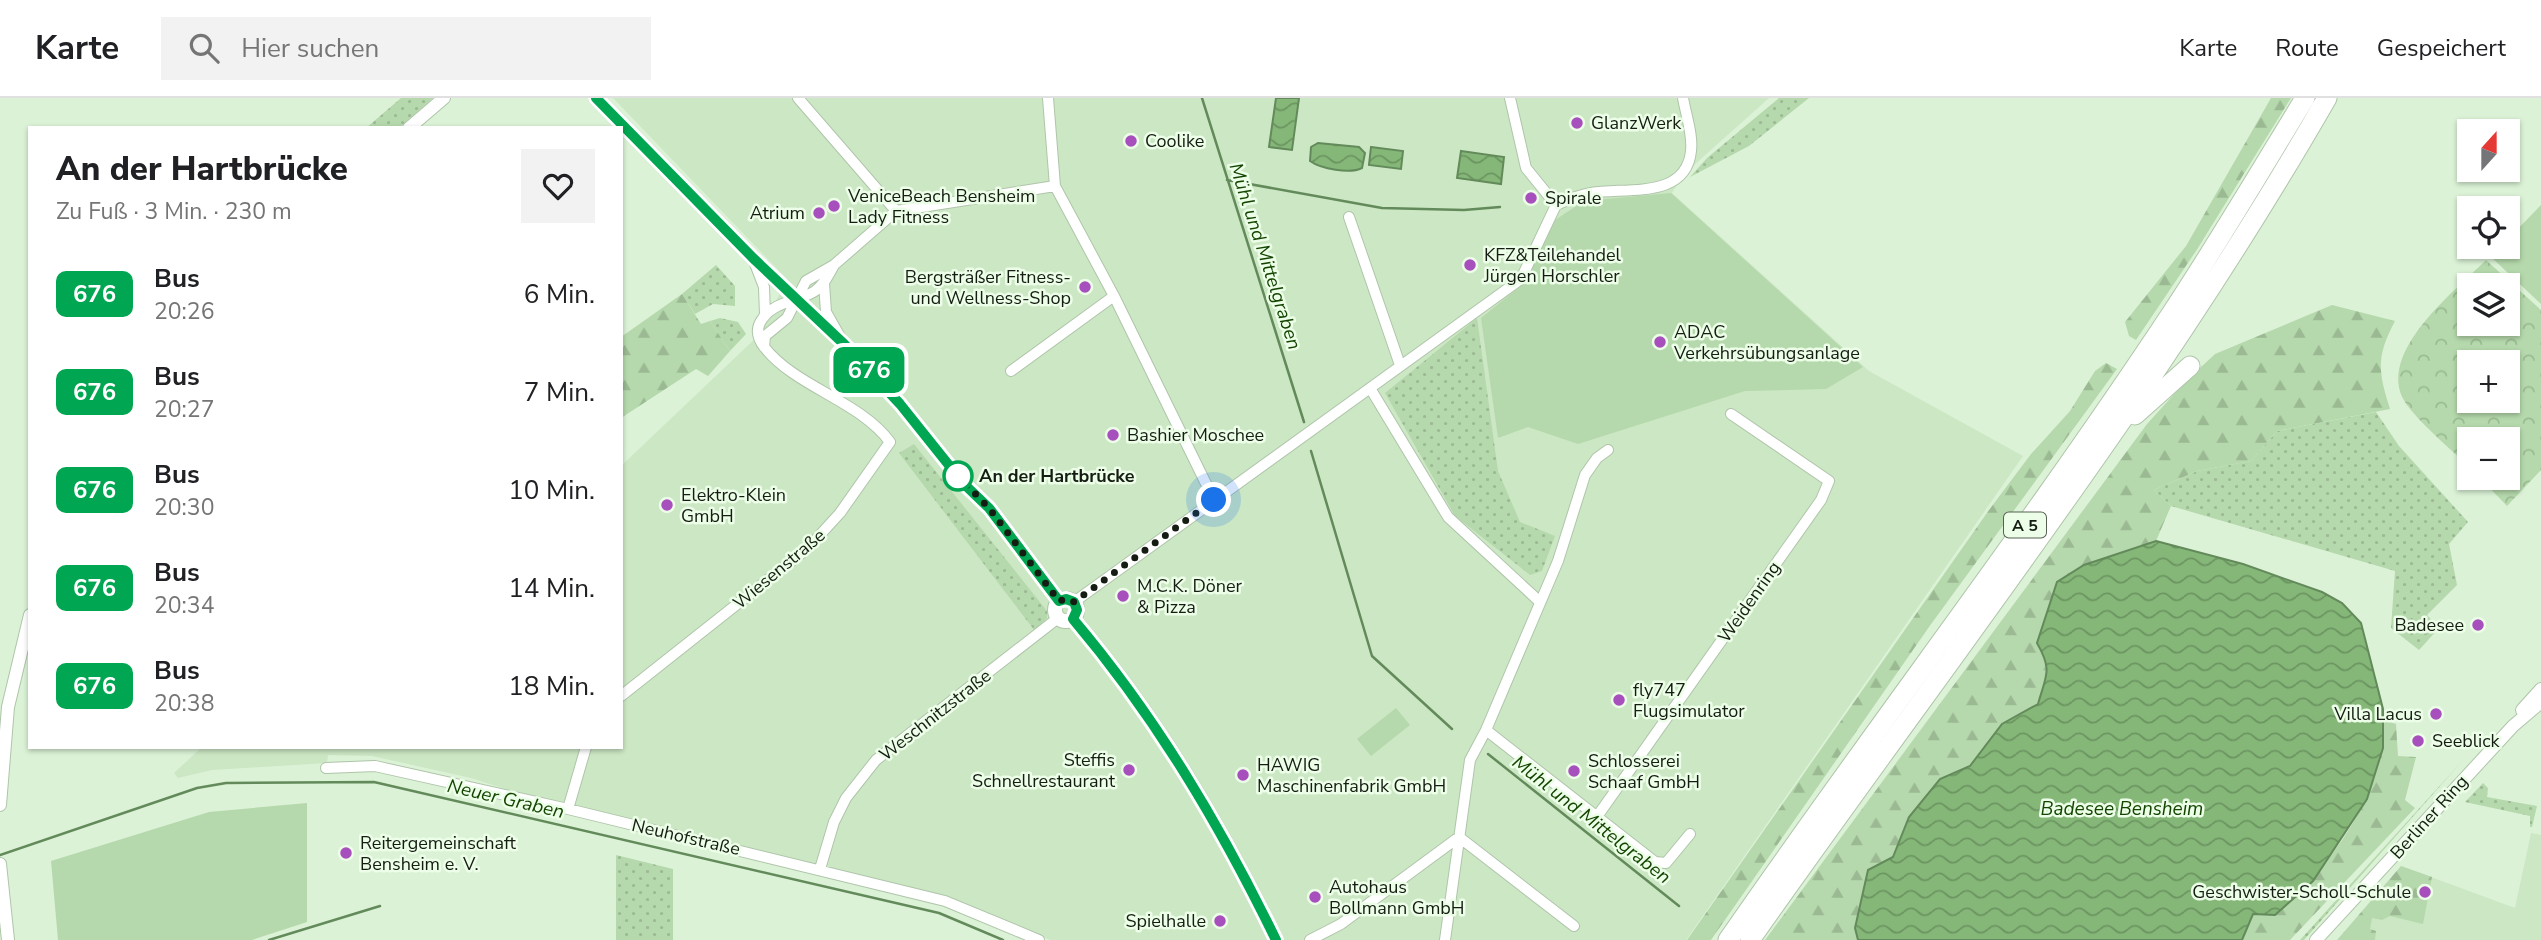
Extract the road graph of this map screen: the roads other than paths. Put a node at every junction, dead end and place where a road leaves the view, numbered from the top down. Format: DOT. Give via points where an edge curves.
graph roads {
  1 [pos="444,98"];
  2 [pos="596,98"];
  3 [pos="798,98"];
  4 [pos="1048,98"];
  5 [pos="1510,98"];
  6 [pos="1683,98"];
  7 [pos="2305,98"];
  8 [pos="2327,98"];
  9 [pos="411,126"];
  10 [pos="1055,186"];
  11 [pos="1556,205"];
  12 [pos="896,211"];
  13 [pos="1349,217"];
  14 [pos="753,258"];
  15 [pos="834,265"];
  16 [pos="824,283"];
  17 [pos="1114,296"];
  18 [pos="796,298"];
  19 [pos="765,315"];
  20 [pos="844,344"];
  21 [pos="764,347"];
  22 [pos="1399,365"];
  23 [pos="2190,366"];
  24 [pos="1011,371"];
  25 [pos="1370,388"];
  26 [pos="1731,414"];
  27 [pos="2119,429"];
  28 [pos="1608,450"];
  29 [pos="1214,500"];
  30 [pos="1067,602"];
  31 [pos="1540,602"];
  32 [pos="1058,618"];
  33 [pos="1073,619"];
  34 [pos="28,623"];
  35 [pos="2541,689"];
  36 [pos="623,693"];
  37 [pos="2541,702"];
  38 [pos="2513,726"];
  39 [pos="1486,730"];
  40 [pos="585,749"];
  41 [pos="326,768"];
  42 [pos="0,805"];
  43 [pos="568,809"];
  44 [pos="1596,818"];
  45 [pos="1690,834"];
  46 [pos="1459,837"];
  47 [pos="0,864"];
  48 [pos="820,869"];
  49 [pos="1,882"];
  50 [pos="1574,926"];
  51 [pos="8,940"];
  52 [pos="1039,940"];
  53 [pos="1276,940"];
  54 [pos="1310,940"];
  55 [pos="1445,940"];
  56 [pos="1728,940"];
  57 [pos="1750,940"];
  58 [pos="2316,940"];
  1 -- 9 [label="street"];
  2 -- 14 [label="main road"];
  3 -- 12 [label="street"];
  4 -- 10 [label="street"];
  5 -- 11 [label="street" via="1526,168"];
  6 -- 11 [label="street" via="1692,148 1688,163 1669,184 1589,193"];
  7 -- 56 [label="highway, A 5" via="2171,314"];
  8 -- 27 [label="highway, A 5"];
  10 -- 12 [label="street"];
  10 -- 17 [label="street"];
  11 -- 22 [label="street" via="1521,279"];
  12 -- 15 [label="street"];
  13 -- 22 [label="street"];
  14 -- 18 [label="main road"];
  14 -- 19 [label="street" via="764,287"];
  15 -- 16 [label="street"];
  15 -- 18 [label="street" via="806,281"];
  16 -- 18 [label="street"];
  16 -- 20 [label="street" via="826,312"];
  17 -- 24 [label="street"];
  17 -- 29 [label="street"];
  18 -- 19 [label="street"];
  18 -- 20 [label="main road"];
  18 -- 21 [label="street" via="787,318 765,336"];
  19 -- 21 [label="street" via="757,331"];
  20 -- 30 [label="main road"];
  21 -- 36 [label="street, Wiesenstraße" via="870,422 890,442 840,513 808,548"];
  22 -- 25 [label="street"];
  23 -- 27 [label="highway"];
  25 -- 29 [label="street"];
  25 -- 31 [label="street" via="1448,517"];
  26 -- 44 [label="street, Weidenring" via="1829,481"];
  27 -- 57 [label="highway, A 5"];
  28 -- 31 [label="street" via="1585,475 1559,561"];
  29 -- 30 [label="street"];
  30 -- 32 [label="main road" via="1055,609"];
  30 -- 33 [label="main road" via="1077,610"];
  31 -- 39 [label="street"];
  32 -- 33 [label="main road"];
  32 -- 48 [label="street, Weschnitzstraße" via="876,760 846,798"];
  33 -- 53 [label="main road" via="1144,709 1184,769"];
  34 -- 42 [label="street" via="8,707"];
  35 -- 38 [label="street, Berliner Ring"];
  37 -- 38 [label="street, Berliner Ring"];
  38 -- 58 [label="street, Berliner Ring"];
  39 -- 44 [label="street"];
  39 -- 46 [label="street" via="1470,760"];
  40 -- 43 [label="street"];
  41 -- 43 [label="street, Neuhofstraße" via="375,765"];
  43 -- 48 [label="street, Neuhofstraße"];
  44 -- 45 [label="street" via="1660,864 1666,863"];
  46 -- 50 [label="street"];
  46 -- 54 [label="street" via="1341,924"];
  46 -- 55 [label="street"];
  47 -- 49 [label="street"];
  48 -- 52 [label="street, Neuhofstraße" via="945,901"];
  49 -- 51 [label="street"];
}
